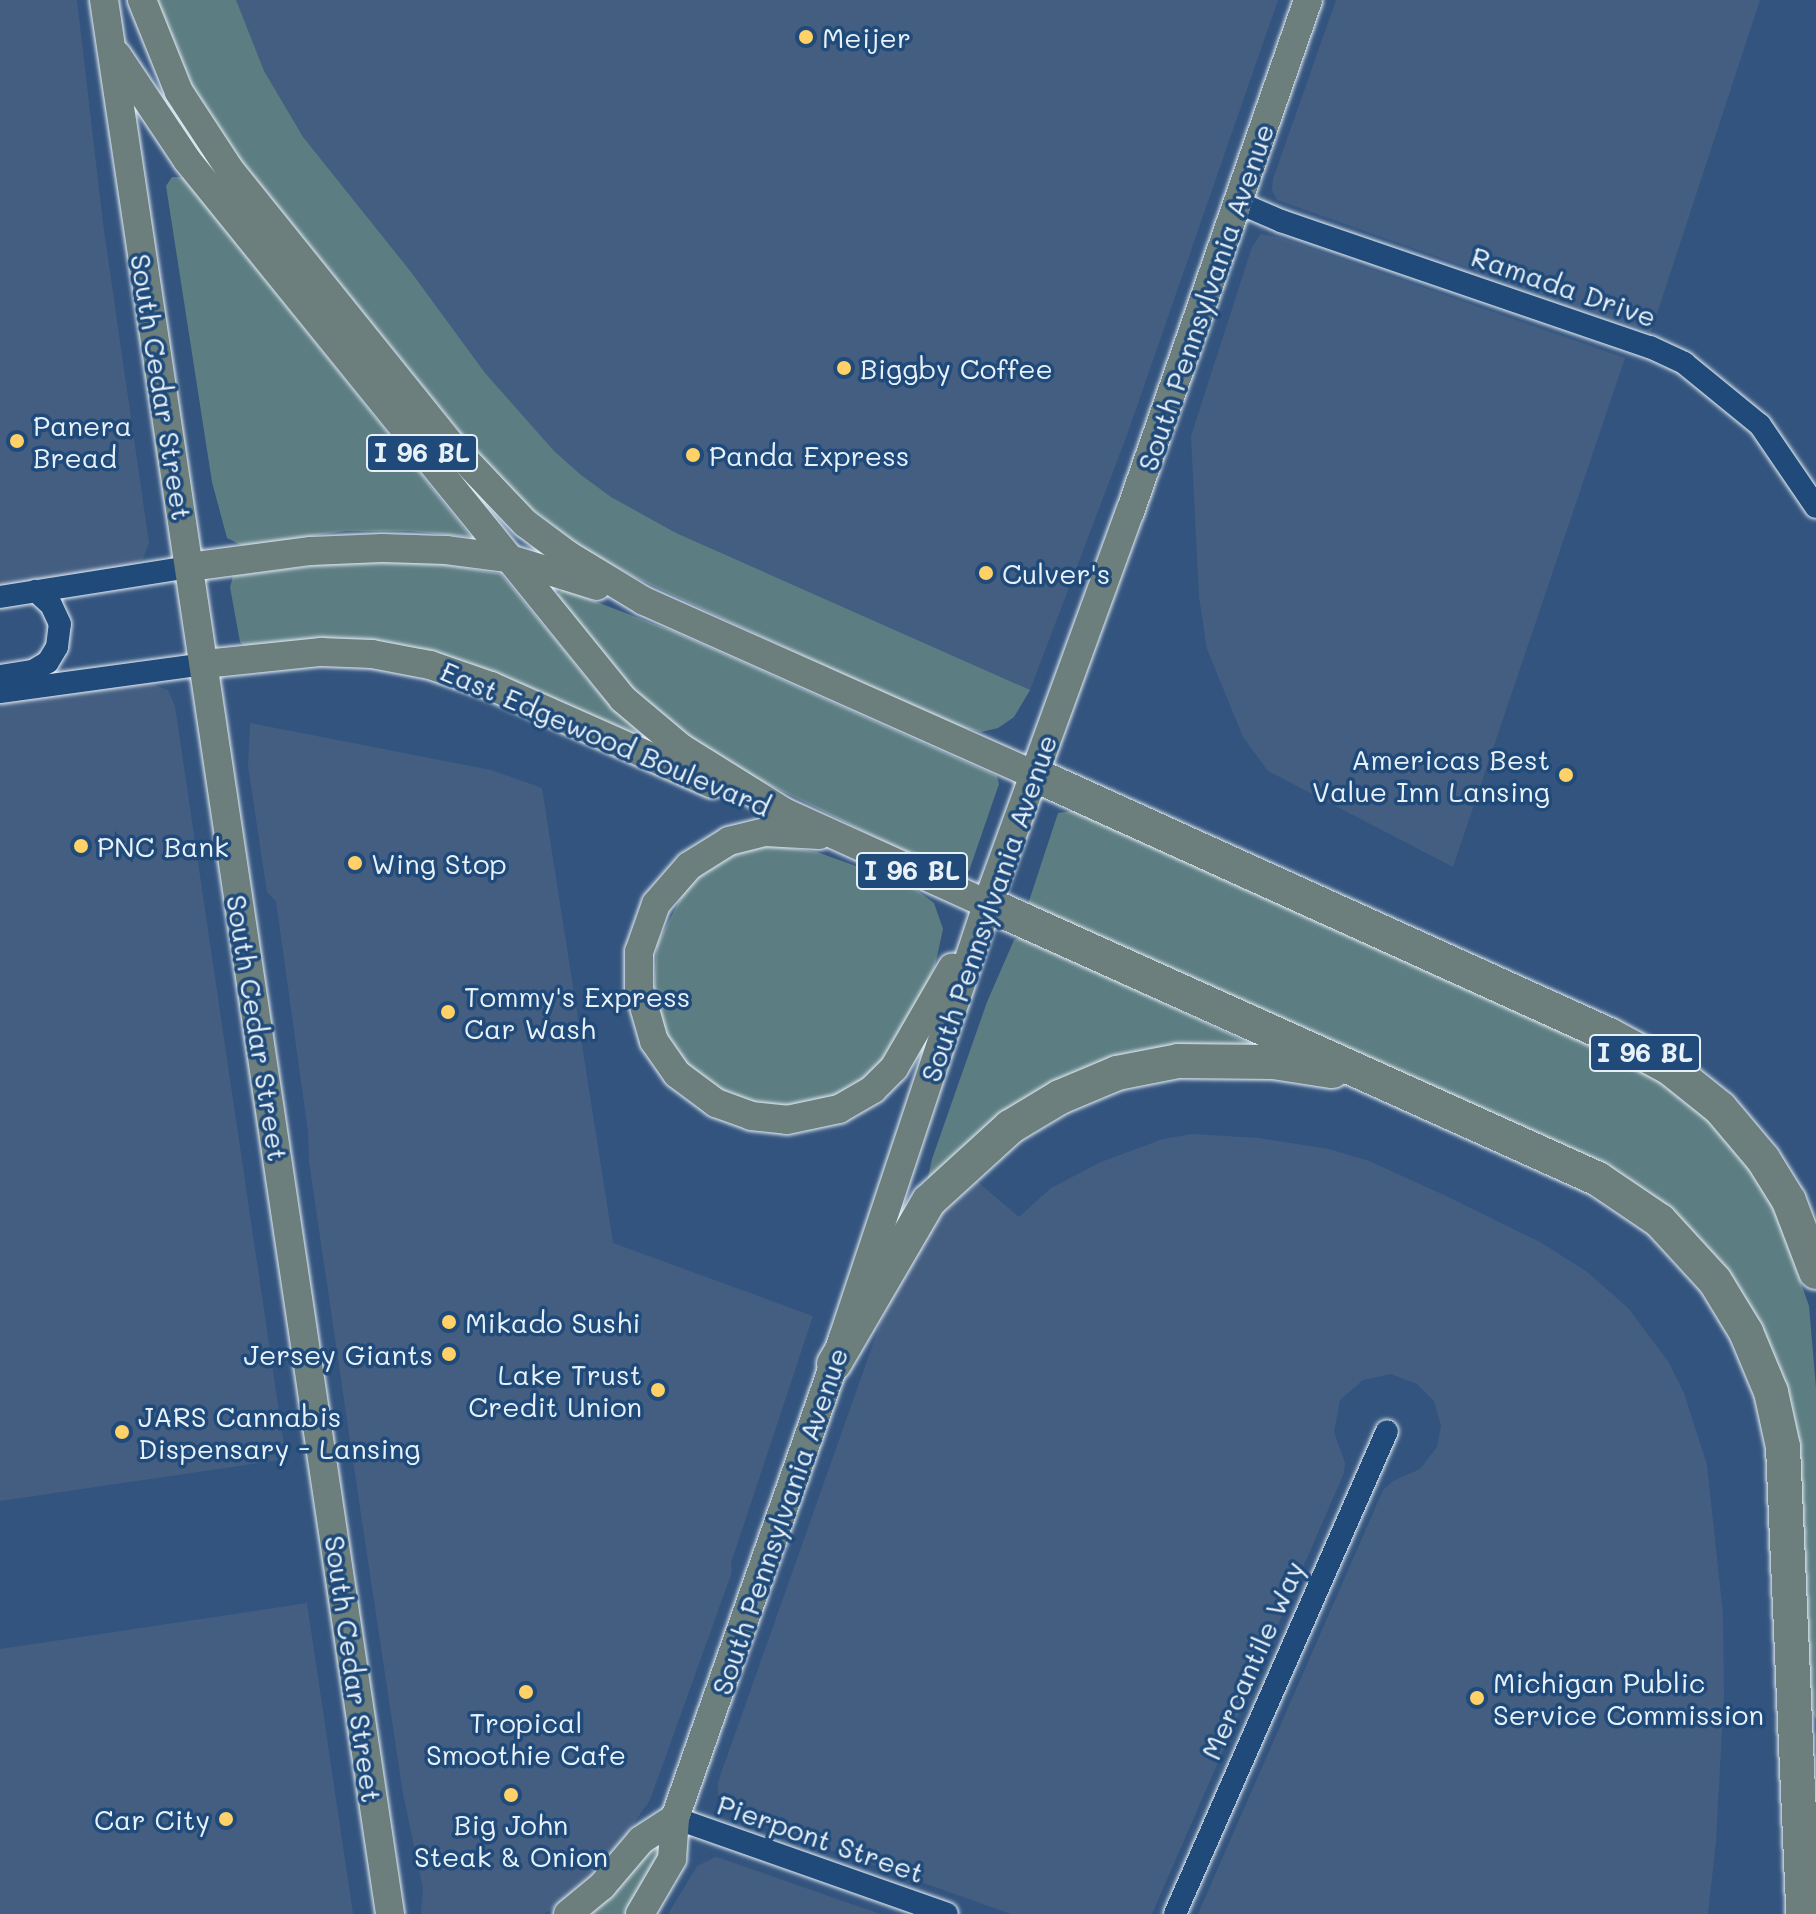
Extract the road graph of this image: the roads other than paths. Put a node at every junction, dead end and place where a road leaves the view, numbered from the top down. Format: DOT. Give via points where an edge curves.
graph roads {
  1 [pos="104,0"];
  2 [pos="142,0"];
  3 [pos="1308,0"];
  4 [pos="111,44"];
  5 [pos="1237,202"];
  6 [pos="1816,507"];
  7 [pos="507,558"];
  8 [pos="189,567"];
  9 [pos="36,591"];
  10 [pos="0,597"];
  11 [pos="644,601"];
  12 [pos="204,664"];
  13 [pos="0,676"];
  14 [pos="0,692"];
  15 [pos="1033,774"];
  16 [pos="784,812"];
  17 [pos="838,836"];
  18 [pos="987,904"];
  19 [pos="1376,1078"];
  20 [pos="1816,1272"];
  21 [pos="834,1364"];
  22 [pos="1387,1431"];
  23 [pos="1796,1735"];
  24 [pos="675,1818"];
  25 [pos="390,1914"];
  26 [pos="568,1914"];
  27 [pos="640,1914"];
  28 [pos="947,1914"];
  29 [pos="1175,1914"];
  30 [pos="1786,1914"];
  31 [pos="1803,1914"];
  1 -- 4 [label="main road, South Cedar Street / I 96 BL"];
  2 -- 11 [label="main road, I 96 BL" via="166,65 205,135 450,444 538,533"];
  3 -- 5 [label="main road, South Pennsylvania Avenue"];
  4 -- 7 [label="main road, I 96 BL" via="187,160"];
  4 -- 8 [label="main road, South Cedar Street"];
  5 -- 6 [label="street, Ramada Drive" via="1684,363 1760,425"];
  5 -- 15 [label="main road, South Pennsylvania Avenue"];
  7 -- 8 [label="main road" via="382,548"];
  7 -- 11 [label="main road"];
  7 -- 16 [label="main road, I 96 BL" via="635,711 691,755"];
  8 -- 9 [label="street"];
  8 -- 12 [label="main road, South Cedar Street"];
  9 -- 10 [label="street"];
  9 -- 13 [label="street" via="60,624 57,647 48,662 33,671"];
  11 -- 15 [label="main road, I 96 BL"];
  12 -- 14 [label="street, East Edgewood Boulevard"];
  12 -- 16 [label="main road, East Edgewood Boulevard" via="331,652 430,665"];
  12 -- 25 [label="main road, South Cedar Street"];
  15 -- 18 [label="main road, South Pennsylvania Avenue"];
  15 -- 20 [label="highway, I 96 BL" via="1598,1030 1670,1068 1720,1108 1763,1159 1789,1201"];
  16 -- 17 [label="main road, I 96 BL"];
  17 -- 18 [label="main road, I 96 BL"];
  17 -- 18 [label="main road" via="765,832 729,841 681,873 646,925 637,970 649,1030 677,1074 725,1108 763,1119 800,1119 839,1109 873,1089 906,1052"];
  18 -- 19 [label="highway, I 96 BL"];
  18 -- 21 [label="main road, South Pennsylvania Avenue"];
  19 -- 21 [label="highway" via="1273,1062 1204,1060 1117,1073 1060,1097 1010,1127 929,1201"];
  19 -- 23 [label="highway, I 96 BL" via="1624,1195 1660,1221 1729,1302 1771,1392 1783,1447"];
  21 -- 24 [label="main road, South Pennsylvania Avenue"];
  22 -- 29 [label="street, Mercantile Way"];
  23 -- 30 [label="highway"];
  23 -- 31 [label="highway, I 96 BL"];
  24 -- 26 [label="main road" via="641,1840 602,1886"];
  24 -- 27 [label="main road, South Pennsylvania Avenue" via="672,1859"];
  24 -- 28 [label="street, Pierpont Street"];
}
